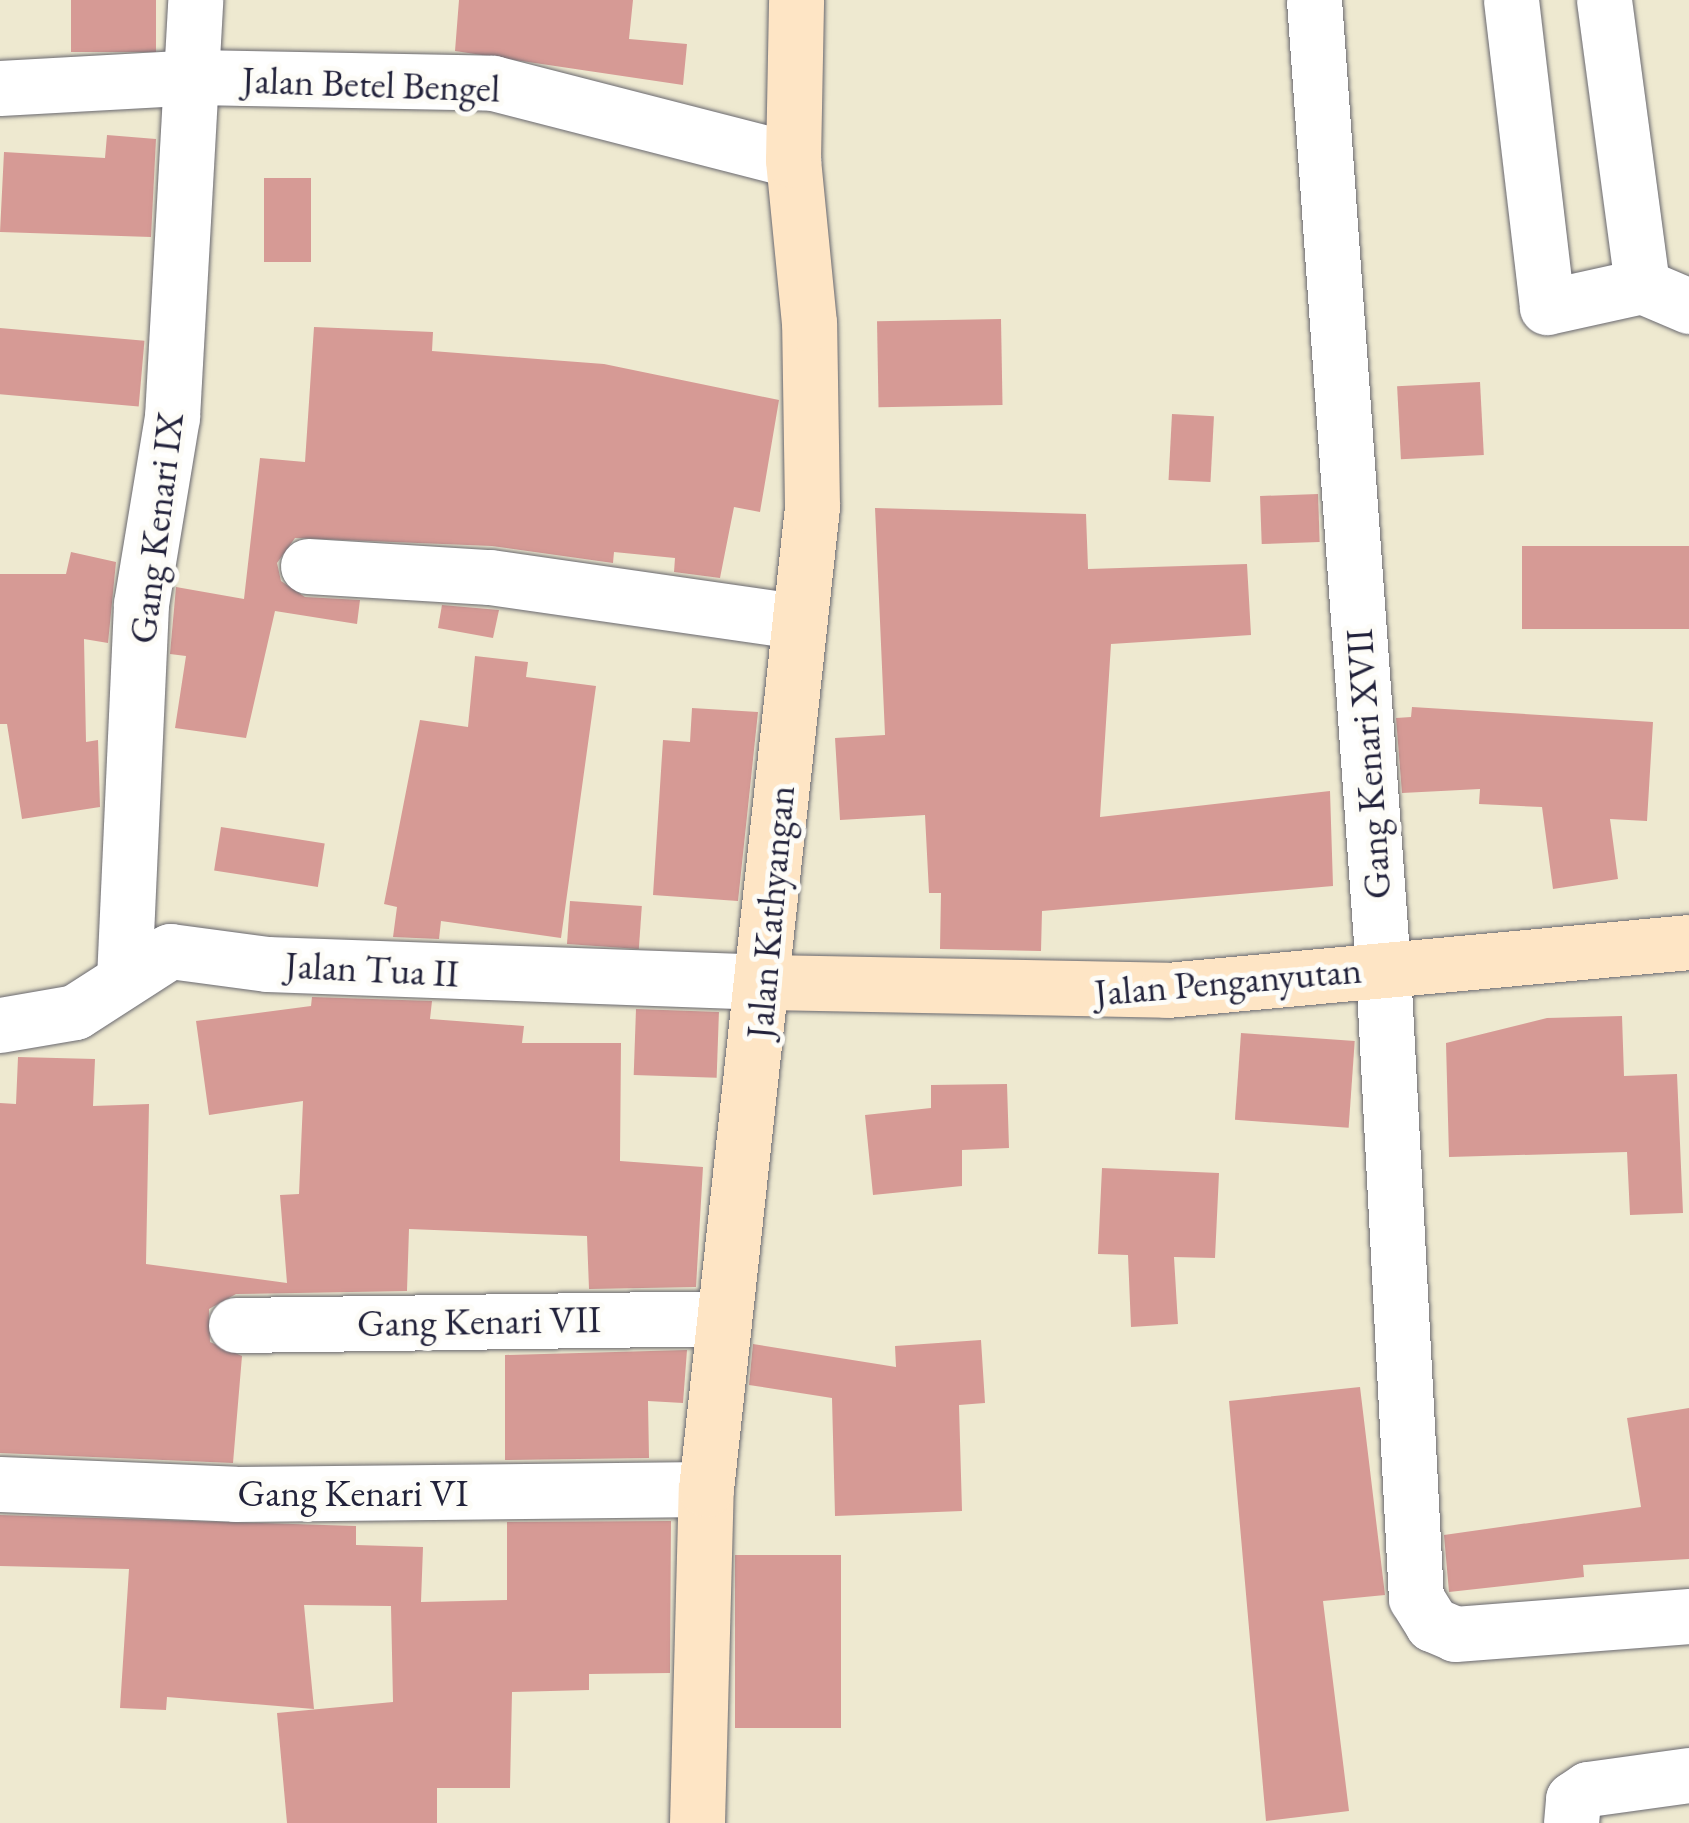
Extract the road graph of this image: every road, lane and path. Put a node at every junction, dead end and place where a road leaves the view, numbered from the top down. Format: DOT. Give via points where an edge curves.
graph roads {
  1 [pos="195,0"];
  2 [pos="796,0"];
  3 [pos="1314,0"];
  4 [pos="1510,0"];
  5 [pos="1604,0"];
  6 [pos="194,78"];
  7 [pos="0,88"];
  8 [pos="793,160"];
  9 [pos="1666,296"];
  10 [pos="308,566"];
  11 [pos="796,620"];
  12 [pos="1689,942"];
  13 [pos="1383,968"];
  14 [pos="124,979"];
  15 [pos="767,982"];
  16 [pos="0,1025"];
  17 [pos="722,1318"];
  18 [pos="236,1325"];
  19 [pos="0,1484"];
  20 [pos="706,1489"];
  21 [pos="1689,1616"];
  22 [pos="1689,1776"];
  23 [pos="697,1823"];
  24 [pos="1571,1823"];
  1 -- 6 [label="street, Gang Kenari IX"];
  2 -- 8 [label="street, Jalan Kathyangan"];
  3 -- 13 [label="street, Gang Kenari XVII"];
  4 -- 9 [label="street" via="1548,308"];
  5 -- 9 [label="street"];
  6 -- 7 [label="street, Jalan Betel Bengel"];
  6 -- 8 [label="street, Jalan Betel Bengel" via="492,83"];
  6 -- 14 [label="street, Gang Kenari IX" via="172,418 141,604"];
  8 -- 11 [label="street, Jalan Kathyangan" via="814,412"];
  10 -- 11 [label="street" via="490,577"];
  11 -- 15 [label="street, Jalan Kathyangan"];
  12 -- 13 [label="street, Jalan Penganyutan"];
  13 -- 15 [label="street, Jalan Penganyutan" via="1057,994"];
  13 -- 21 [label="street, Gang Kenari XVII" via="1420,1610 1455,1634"];
  14 -- 15 [label="street, Jalan Tua II" via="170,951 266,964"];
  14 -- 16 [label="street, Jalan Tua II" via="75,1012"];
  15 -- 17 [label="street, Jalan Kathyangan"];
  17 -- 18 [label="street, Gang Kenari VII"];
  17 -- 20 [label="street, Jalan Kathyangan"];
  19 -- 20 [label="street, Gang Kenari VI" via="235,1494"];
  20 -- 23 [label="street, Jalan Kathyangan"];
  22 -- 24 [label="street" via="1588,1789 1573,1799"];
}
